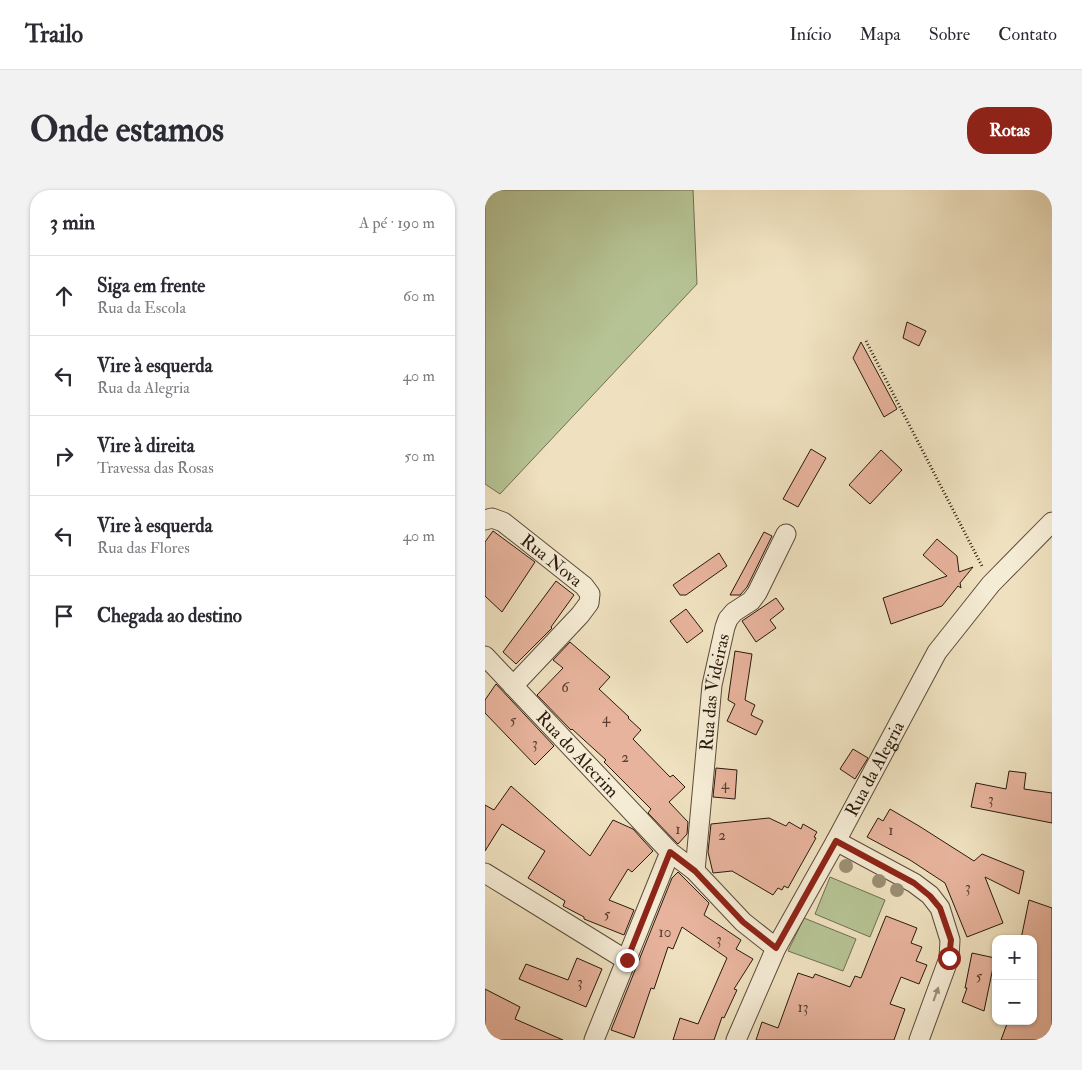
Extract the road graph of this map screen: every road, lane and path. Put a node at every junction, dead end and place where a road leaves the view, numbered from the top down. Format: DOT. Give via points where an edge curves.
graph roads {
  1 [pos="866,341"];
  2 [pos="485,520"];
  3 [pos="1052,522"];
  4 [pos="786,534"];
  5 [pos="991,584"];
  6 [pos="485,656"];
  7 [pos="513,686"];
  8 [pos="836,841"];
  9 [pos="670,852"];
  10 [pos="695,871"];
  11 [pos="485,873"];
  12 [pos="776,948"];
  13 [pos="627,960"];
  14 [pos="594,1040"];
  15 [pos="736,1040"];
  16 [pos="919,1040"];
  1 -- 5 [label="path"];
  2 -- 7 [label="street, Rua Nova" via="492,518 503,522 590,594 589,603 580,615"];
  3 -- 5 [label="street, Rua da Alegria"];
  4 -- 10 [label="street, Rua das Videiras" via="757,593 751,602 734,612 725,627 711,684"];
  5 -- 8 [label="street, Rua da Alegria" via="937,652"];
  6 -- 7 [label="street, Rua do Alecrim"];
  7 -- 9 [label="street, Rua do Alecrim"];
  8 -- 12 [label="street, Rua da Alegria"];
  16 -- 8 [label="street, one-way" via="949,958 951,940 940,908 914,883"];
  9 -- 10 [label="street, Rua do Alecrim"];
  9 -- 13 [label="street"];
  10 -- 12 [label="street, Rua do Alecrim" via="743,922"];
  11 -- 13 [label="street"];
  12 -- 15 [label="street, Rua da Alegria"];
  13 -- 14 [label="street"];
}
